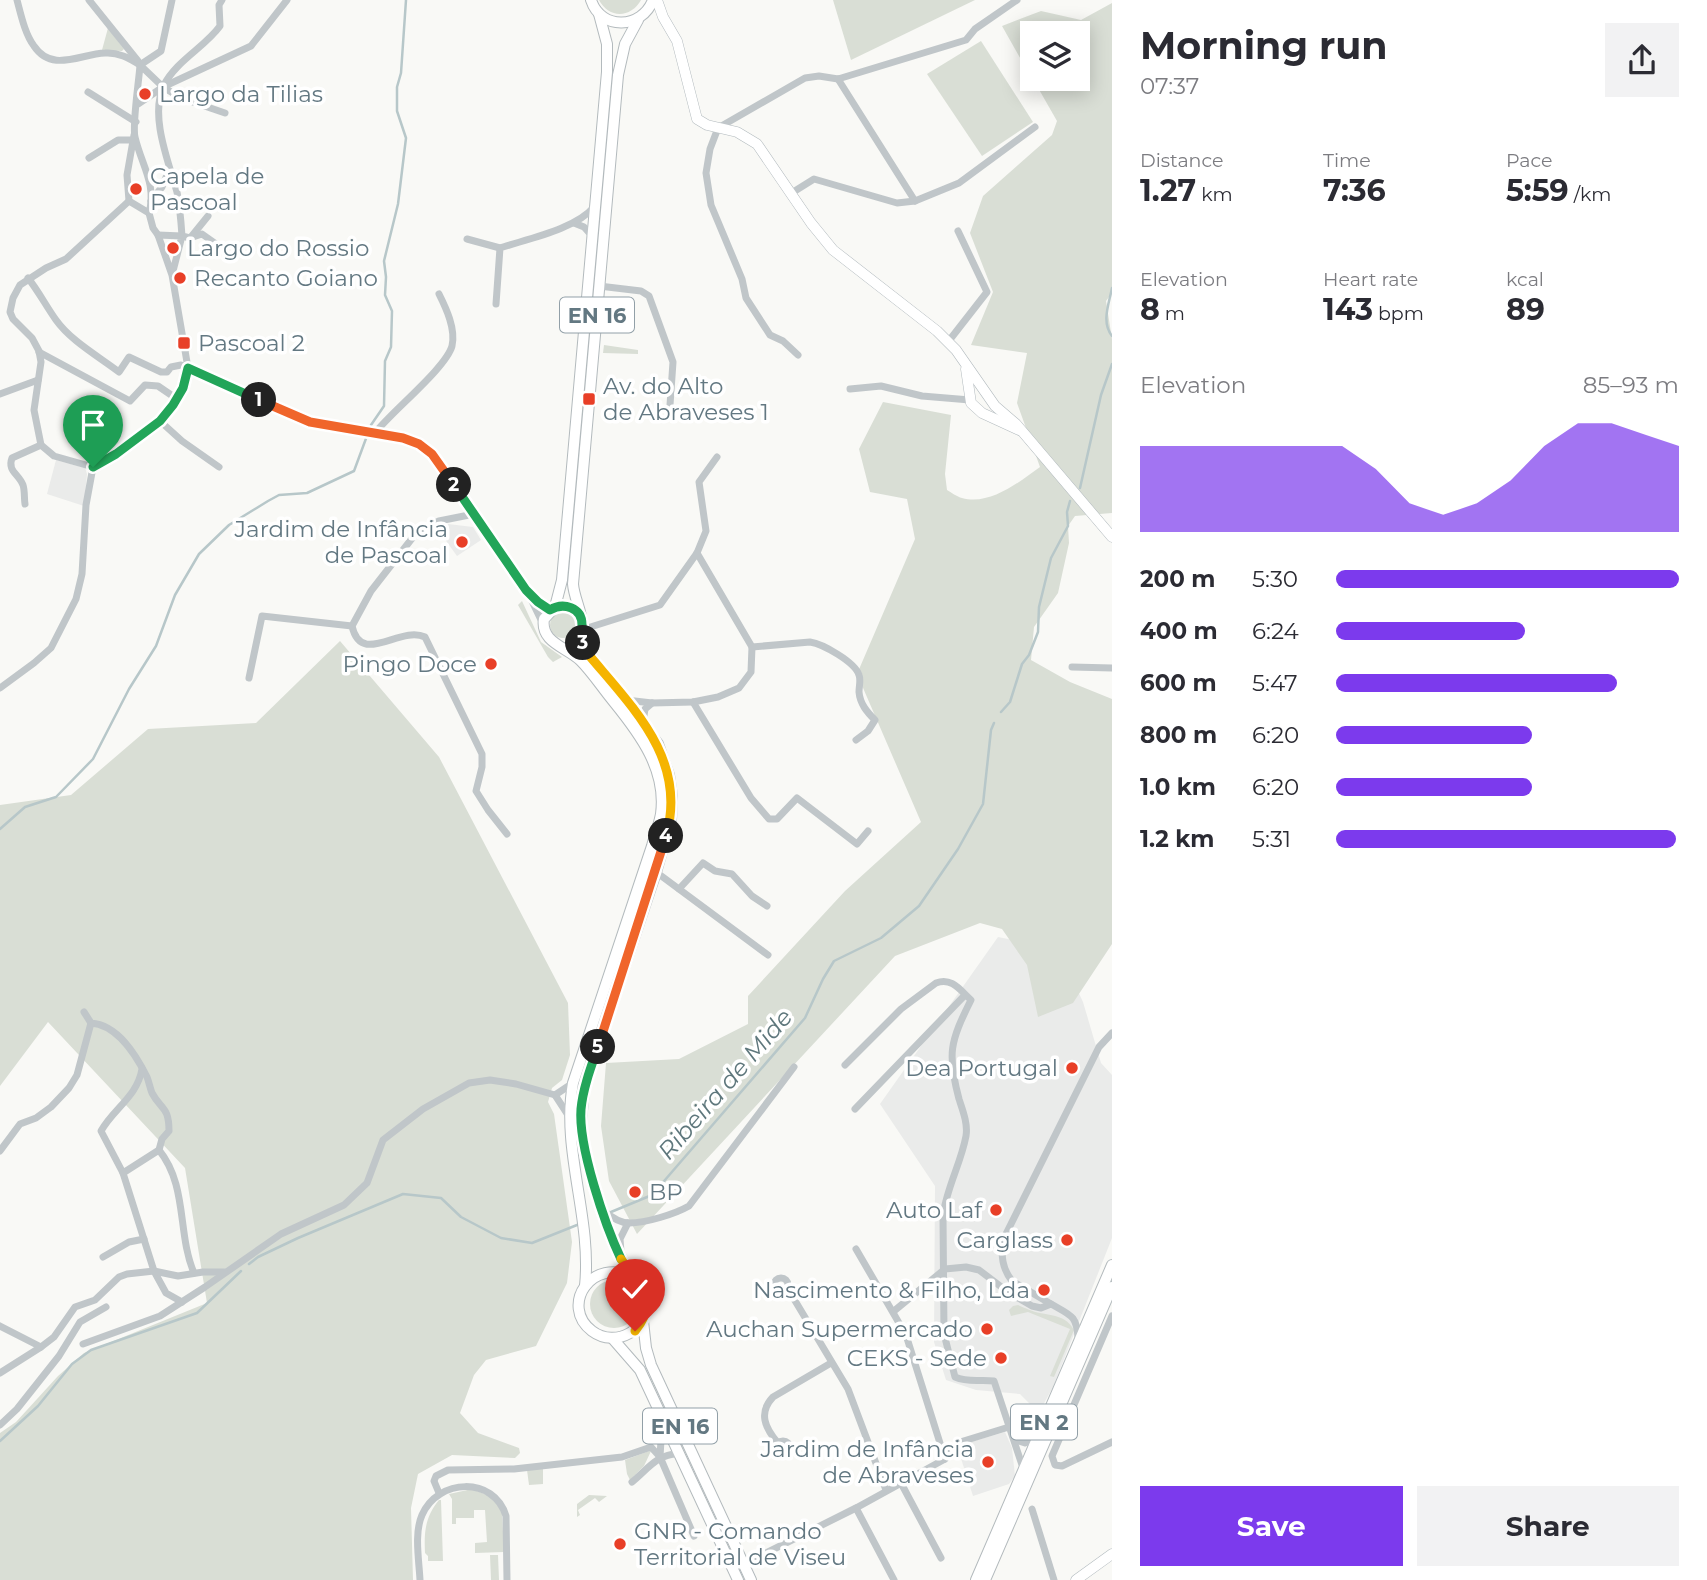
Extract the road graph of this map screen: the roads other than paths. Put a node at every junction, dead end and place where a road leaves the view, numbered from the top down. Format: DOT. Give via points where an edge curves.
graph roads {
  1 [pos="17,0"];
  2 [pos="89,0"];
  3 [pos="172,0"];
  4 [pos="222,0"];
  5 [pos="287,0"];
  6 [pos="592,0"];
  7 [pos="655,0"];
  8 [pos="1017,0"];
  9 [pos="648,11"];
  10 [pos="599,14"];
  11 [pos="663,17"];
  12 [pos="638,20"];
  13 [pos="140,65"];
  14 [pos="838,79"];
  15 [pos="163,87"];
  16 [pos="88,92"];
  17 [pos="138,104"];
  18 [pos="225,113"];
  19 [pos="136,122"];
  20 [pos="1035,127"];
  21 [pos="718,128"];
  22 [pos="134,138"];
  23 [pos="89,158"];
  24 [pos="146,165"];
  25 [pos="129,166"];
  26 [pos="169,170"];
  27 [pos="790,194"];
  28 [pos="129,201"];
  29 [pos="151,201"];
  30 [pos="915,201"];
  31 [pos="596,205"];
  32 [pos="149,213"];
  33 [pos="208,216"];
  34 [pos="574,223"];
  35 [pos="958,231"];
  36 [pos="158,235"];
  37 [pos="186,237"];
  38 [pos="593,238"];
  39 [pos="467,239"];
  40 [pos="219,246"];
  41 [pos="500,248"];
  42 [pos="172,275"];
  43 [pos="28,278"];
  44 [pos="599,286"];
  45 [pos="439,294"];
  46 [pos="496,304"];
  47 [pos="947,342"];
  48 [pos="39,352"];
  49 [pos="798,355"];
  50 [pos="965,365"];
  51 [pos="188,368"];
  52 [pos="38,380"];
  53 [pos="850,389"];
  54 [pos="0,394"];
  55 [pos="177,398"];
  56 [pos="970,400"];
  57 [pos="670,405"];
  58 [pos="160,421"];
  59 [pos="1023,432"];
  60 [pos="375,433"];
  61 [pos="41,446"];
  62 [pos="105,447"];
  63 [pos="717,457"];
  64 [pos="95,466"];
  65 [pos="219,467"];
  66 [pos="25,505"];
  67 [pos="474,514"];
  68 [pos="1112,537"];
  69 [pos="697,553"];
  70 [pos="526,590"];
  71 [pos="553,608"];
  72 [pos="581,624"];
  73 [pos="543,625"];
  74 [pos="352,626"];
  75 [pos="556,643"];
  76 [pos="752,647"];
  77 [pos="1072,667"];
  78 [pos="1112,668"];
  79 [pos="248,678"];
  80 [pos="0,688"];
  81 [pos="626,700"];
  82 [pos="693,702"];
  83 [pos="652,703"];
  84 [pos="643,722"];
  85 [pos="856,740"];
  86 [pos="868,831"];
  87 [pos="507,834"];
  88 [pos="656,872"];
  89 [pos="679,889"];
  90 [pos="767,906"];
  91 [pos="768,955"];
  92 [pos="965,995"];
  93 [pos="85,1012"];
  94 [pos="91,1023"];
  95 [pos="1112,1033"];
  96 [pos="845,1065"];
  97 [pos="794,1067"];
  98 [pos="142,1069"];
  99 [pos="573,1083"];
  100 [pos="555,1095"];
  101 [pos="855,1110"];
  102 [pos="568,1115"];
  103 [pos="159,1150"];
  104 [pos="0,1151"];
  105 [pos="122,1173"];
  106 [pos="603,1209"];
  107 [pos="628,1223"];
  108 [pos="144,1239"];
  109 [pos="856,1249"];
  110 [pos="103,1257"];
  111 [pos="621,1259"];
  112 [pos="1112,1265"];
  113 [pos="945,1269"];
  114 [pos="154,1271"];
  115 [pos="224,1272"];
  116 [pos="194,1273"];
  117 [pos="634,1278"];
  118 [pos="585,1282"];
  119 [pos="1112,1287"];
  120 [pos="788,1289"];
  121 [pos="182,1302"];
  122 [pos="1051,1304"];
  123 [pos="106,1307"];
  124 [pos="1093,1308"];
  125 [pos="894,1311"];
  126 [pos="1112,1316"];
  127 [pos="1074,1317"];
  128 [pos="643,1321"];
  129 [pos="0,1326"];
  130 [pos="613,1339"];
  131 [pos="1079,1342"];
  132 [pos="83,1344"];
  133 [pos="41,1347"];
  134 [pos="831,1363"];
  135 [pos="0,1373"];
  136 [pos="662,1417"];
  137 [pos="0,1425"];
  138 [pos="1009,1427"];
  139 [pos="1037,1438"];
  140 [pos="1016,1440"];
  141 [pos="1112,1442"];
  142 [pos="778,1443"];
  143 [pos="679,1454"];
  144 [pos="660,1457"];
  145 [pos="945,1459"];
  146 [pos="1023,1470"];
  147 [pos="632,1482"];
  148 [pos="901,1483"];
  149 [pos="886,1490"];
  150 [pos="439,1493"];
  151 [pos="856,1508"];
  152 [pos="1031,1509"];
  153 [pos="694,1536"];
  154 [pos="941,1558"];
  155 [pos="1109,1558"];
  156 [pos="744,1564"];
  157 [pos="420,1580"];
  158 [pos="508,1580"];
  159 [pos="738,1580"];
  160 [pos="751,1580"];
  161 [pos="894,1580"];
  162 [pos="976,1580"];
  163 [pos="985,1580"];
  164 [pos="1054,1580"];
  165 [pos="1076,1580"];
  1 -- 13 [label="street" via="35,48 47,57 69,61 120,54"];
  2 -- 13 [label="street"];
  3 -- 13 [label="street" via="161,51"];
  4 -- 15 [label="street" via="220,26"];
  5 -- 15 [label="street" via="251,46"];
  6 -- 10 [label="main road, EN 16"];
  7 -- 9 [label="main road, EN 16"];
  7 -- 11 [label="street"];
  8 -- 14 [label="street" via="966,40"];
  9 -- 11 [label="street"];
  9 -- 12 [label="main road, EN 16"];
  10 -- 12 [label="main road" via="617,23"];
  10 -- 31 [label="main road, EN 16" via="607,44 607,72"];
  11 -- 21 [label="street" via="677,41 697,119"];
  12 -- 44 [label="main road, EN 16" via="625,44 618,75"];
  13 -- 15 [label="street"];
  13 -- 17 [label="street"];
  14 -- 21 [label="street" via="805,78"];
  14 -- 30 [label="street"];
  15 -- 17 [label="street"];
  15 -- 18 [label="street"];
  15 -- 26 [label="street" via="161,134"];
  16 -- 19 [label="street"];
  17 -- 19 [label="street"];
  19 -- 22 [label="street"];
  20 -- 30 [label="street" via="958,183"];
  21 -- 27 [label="street" via="737,132 757,144"];
  21 -- 49 [label="street" via="706,173 710,205 754,313 770,335"];
  22 -- 23 [label="street" via="118,140"];
  22 -- 24 [label="street"];
  22 -- 25 [label="street"];
  24 -- 25 [label="street" via="136,161"];
  24 -- 29 [label="street"];
  25 -- 28 [label="street"];
  26 -- 29 [label="street"];
  26 -- 37 [label="street"];
  27 -- 30 [label="street" via="814,178 897,203"];
  27 -- 47 [label="street" via="833,250"];
  28 -- 32 [label="street"];
  28 -- 43 [label="street" via="66,259"];
  29 -- 32 [label="street"];
  31 -- 34 [label="street"];
  31 -- 38 [label="main road, EN 16"];
  32 -- 36 [label="street"];
  33 -- 37 [label="street"];
  34 -- 38 [label="street"];
  34 -- 41 [label="street"];
  35 -- 47 [label="street" via="987,292"];
  36 -- 37 [label="street"];
  36 -- 42 [label="street"];
  37 -- 40 [label="street" via="202,234"];
  37 -- 42 [label="street"];
  38 -- 71 [label="main road, EN 16" via="562,580"];
  39 -- 41 [label="street"];
  41 -- 46 [label="street"];
  42 -- 51 [label="street"];
  43 -- 48 [label="street" via="13,298 10,312"];
  43 -- 51 [label="street" via="70,335 119,372 129,357 161,373 175,365"];
  44 -- 57 [label="street" via="649,296 673,362"];
  44 -- 72 [label="main road, EN 16" via="573,584"];
  45 -- 60 [label="street" via="449,314 452,346 441,364"];
  47 -- 50 [label="street"];
  48 -- 52 [label="street"];
  48 -- 55 [label="street" via="130,401 145,385 158,386"];
  50 -- 56 [label="street"];
  50 -- 59 [label="street" via="995,406"];
  51 -- 55 [label="street"];
  51 -- 60 [label="street" via="310,422"];
  52 -- 54 [label="street"];
  52 -- 61 [label="street" via="34,410"];
  53 -- 56 [label="street" via="881,386 922,396"];
  55 -- 58 [label="street"];
  56 -- 59 [label="street" via="982,413"];
  58 -- 64 [label="street"];
  58 -- 65 [label="street"];
  59 -- 68 [label="street"];
  60 -- 67 [label="street" via="403,438 432,454"];
  61 -- 64 [label="street" via="54,456"];
  61 -- 66 [label="street" via="10,463 23,485"];
  62 -- 64 [label="street"];
  63 -- 69 [label="street" via="699,482 706,531"];
  64 -- 80 [label="street" via="76,598 51,648"];
  67 -- 70 [label="street"];
  67 -- 74 [label="street" via="439,521 417,532 371,591"];
  69 -- 72 [label="street" via="660,605"];
  69 -- 76 [label="street"];
  70 -- 71 [label="street"];
  70 -- 73 [label="street"];
  71 -- 72 [label="main road" via="568,606"];
  71 -- 73 [label="main road, EN 16"];
  72 -- 75 [label="main road" via="573,642"];
  72 -- 81 [label="main road, EN 16" via="588,654"];
  73 -- 75 [label="main road, EN 16" via="546,636"];
  74 -- 79 [label="street" via="262,616"];
  74 -- 87 [label="street" via="354,637 367,645 409,634 425,637 482,754 476,791"];
  75 -- 99 [label="main road, EN 16" via="581,661 633,725 648,749 661,796 652,846"];
  76 -- 82 [label="street" via="751,672 739,688"];
  76 -- 85 [label="street" via="820,644 855,668 863,705 875,720"];
  77 -- 78 [label="street"];
  81 -- 83 [label="street"];
  81 -- 84 [label="main road, EN 16"];
  82 -- 83 [label="street"];
  82 -- 86 [label="street" via="751,798 769,819 777,819 797,798 857,844"];
  83 -- 84 [label="street" via="645,709"];
  84 -- 88 [label="main road, EN 16" via="663,755 672,796 671,820"];
  88 -- 89 [label="street"];
  88 -- 106 [label="main road, EN 16" via="585,1085 582,1133"];
  89 -- 90 [label="street" via="703,863 732,874"];
  89 -- 91 [label="street"];
  92 -- 96 [label="street" via="952,982 936,983 901,1009"];
  92 -- 101 [label="street"];
  92 -- 113 [label="street" via="971,1000 957,1028 950,1060 966,1135 945,1198"];
  93 -- 94 [label="street"];
  94 -- 98 [label="street" via="114,1032"];
  94 -- 104 [label="street" via="69,1088 51,1107 20,1124"];
  95 -- 122 [label="street" via="1100,1047 1003,1240 1001,1256 1012,1281"];
  97 -- 107 [label="street" via="688,1206"];
  98 -- 103 [label="street" via="169,1119 169,1131"];
  98 -- 105 [label="street" via="133,1093 108,1117 101,1131"];
  99 -- 100 [label="street"];
  99 -- 102 [label="main road, EN 16"];
  100 -- 102 [label="street"];
  100 -- 115 [label="street" via="503,1082 469,1083 423,1109 383,1140 367,1183 344,1205 281,1234"];
  102 -- 118 [label="main road, EN 16" via="584,1229"];
  103 -- 105 [label="street"];
  103 -- 116 [label="street" via="173,1170"];
  105 -- 108 [label="street"];
  106 -- 107 [label="street"];
  106 -- 111 [label="main road, EN 16"];
  107 -- 111 [label="street" via="620,1239"];
  108 -- 110 [label="street"];
  108 -- 114 [label="street"];
  109 -- 125 [label="street"];
  111 -- 117 [label="main road, EN 16"];
  112 -- 124 [label="main road, EN 2"];
  113 -- 122 [label="street" via="979,1270 1037,1308"];
  113 -- 125 [label="street"];
  113 -- 138 [label="street" via="944,1334 955,1377 968,1382 994,1381"];
  114 -- 116 [label="street" via="178,1276"];
  114 -- 121 [label="street" via="166,1293"];
  114 -- 133 [label="street" via="119,1277 95,1300 75,1307"];
  115 -- 116 [label="street"];
  115 -- 121 [label="street"];
  117 -- 118 [label="main road" via="613,1271"];
  117 -- 128 [label="main road, EN 16" via="645,1294"];
  118 -- 130 [label="main road, EN 16" via="579,1305 586,1324"];
  119 -- 163 [label="main road, EN 2"];
  120 -- 134 [label="street"];
  121 -- 132 [label="street" via="160,1316"];
  122 -- 127 [label="street"];
  123 -- 137 [label="street" via="80,1322 59,1356"];
  124 -- 127 [label="street"];
  124 -- 131 [label="main road, EN 2"];
  125 -- 145 [label="street" via="906,1335"];
  126 -- 141 [label="street" via="1052,1456 1055,1465 1062,1466"];
  127 -- 131 [label="street"];
  128 -- 130 [label="main road" via="635,1331"];
  128 -- 156 [label="main road, EN 16" via="651,1365"];
  129 -- 133 [label="street"];
  130 -- 136 [label="main road, EN 16" via="640,1370"];
  131 -- 139 [label="main road, EN 2"];
  133 -- 135 [label="street"];
  134 -- 142 [label="street" via="767,1404 766,1427"];
  134 -- 149 [label="street" via="848,1389"];
  136 -- 143 [label="main road, EN 16"];
  136 -- 144 [label="street"];
  138 -- 140 [label="street"];
  138 -- 145 [label="street" via="957,1443"];
  139 -- 140 [label="street" via="1024,1443"];
  139 -- 146 [label="main road, EN 2"];
  140 -- 146 [label="street"];
  143 -- 144 [label="street"];
  143 -- 159 [label="main road, EN 16"];
  144 -- 147 [label="street"];
  144 -- 150 [label="street" via="651,1447 622,1457 514,1469 448,1470 436,1476"];
  144 -- 153 [label="street"];
  145 -- 148 [label="street"];
  146 -- 162 [label="main road, EN 2"];
  148 -- 149 [label="street"];
  148 -- 154 [label="street"];
  149 -- 151 [label="street"];
  150 -- 157 [label="street" via="421,1515"];
  150 -- 158 [label="street" via="472,1487 492,1493 499,1501 506,1516"];
  151 -- 156 [label="street"];
  151 -- 161 [label="street"];
  152 -- 164 [label="street"];
  155 -- 165 [label="street"];
  156 -- 160 [label="main road, EN 16"];
}
